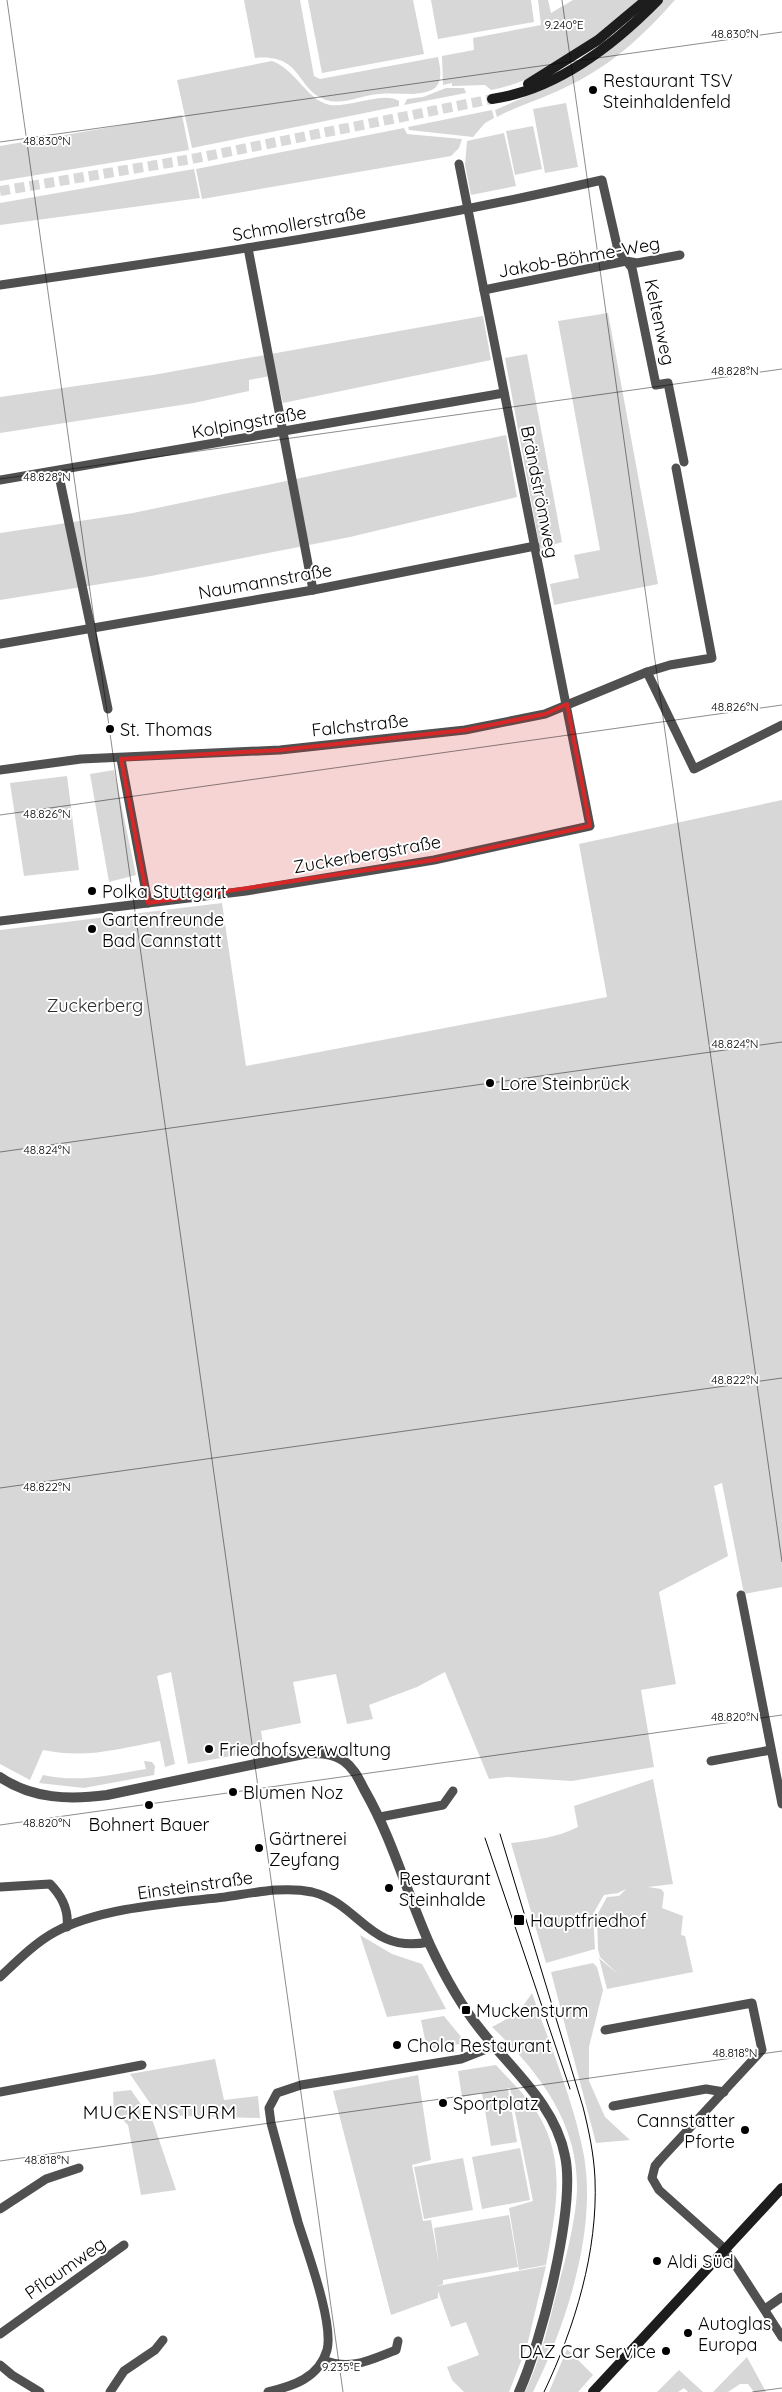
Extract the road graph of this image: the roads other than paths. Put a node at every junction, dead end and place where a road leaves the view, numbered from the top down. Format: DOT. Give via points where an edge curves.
graph roads {
  1 [pos="646,0"];
  2 [pos="658,0"];
  3 [pos="459,164"];
  4 [pos="602,180"];
  5 [pos="469,210"];
  6 [pos="248,248"];
  7 [pos="680,255"];
  8 [pos="626,261"];
  9 [pos="0,285"];
  10 [pos="484,290"];
  11 [pos="504,392"];
  12 [pos="282,433"];
  13 [pos="684,462"];
  14 [pos="676,468"];
  15 [pos="58,471"];
  16 [pos="0,480"];
  17 [pos="535,546"];
  18 [pos="313,590"];
  19 [pos="93,628"];
  20 [pos="0,644"];
  21 [pos="647,672"];
  22 [pos="567,704"];
  23 [pos="108,709"];
  24 [pos="782,725"];
  25 [pos="121,759"];
  26 [pos="0,770"];
  27 [pos="590,826"];
  28 [pos="148,903"];
  29 [pos="0,921"];
  30 [pos="741,1595"];
  31 [pos="771,1750"];
  32 [pos="711,1761"];
  33 [pos="0,1777"];
  34 [pos="453,1791"];
  35 [pos="782,1804"];
  36 [pos="380,1817"];
  37 [pos="0,1887"];
  38 [pos="67,1927"];
  39 [pos="429,1942"];
  40 [pos="0,1977"];
  41 [pos="605,2030"];
  42 [pos="494,2046"];
  43 [pos="142,2065"];
  44 [pos="0,2092"];
  45 [pos="724,2092"];
  46 [pos="613,2106"];
  47 [pos="79,2168"];
  48 [pos="782,2188"];
  49 [pos="0,2209"];
  50 [pos="124,2245"];
  51 [pos="725,2249"];
  52 [pos="782,2297"];
  53 [pos="764,2309"];
  54 [pos="0,2334"];
  55 [pos="782,2337"];
  56 [pos="163,2340"];
  57 [pos="398,2341"];
  58 [pos="323,2360"];
  59 [pos="0,2365"];
  60 [pos="40,2392"];
  61 [pos="110,2392"];
  62 [pos="268,2392"];
  63 [pos="519,2392"];
  64 [pos="593,2392"];
  1 -- 2 [label="main road" via="564,63 497,98 534,88 587,59 636,23"];
  3 -- 5 [label="street, Brändströmweg"];
  4 -- 5 [label="street, Schmollerstraße"];
  4 -- 8 [label="street, Keltenweg" via="618,250"];
  5 -- 6 [label="street, Schmollerstraße"];
  5 -- 10 [label="street, Brändströmweg"];
  6 -- 9 [label="street, Schmollerstraße"];
  6 -- 12 [label="street"];
  7 -- 8 [label="street, Jakob-Böhme-Weg" via="637,263"];
  8 -- 10 [label="street, Jakob-Böhme-Weg"];
  8 -- 13 [label="street, Keltenweg" via="632,268 656,385 668,383"];
  10 -- 11 [label="street, Brändströmweg"];
  11 -- 12 [label="street, Kolpingstraße"];
  11 -- 17 [label="street, Brändströmweg"];
  12 -- 15 [label="street, Kolpingstraße"];
  12 -- 18 [label="street"];
  14 -- 21 [label="street, Falchstraße" via="712,658"];
  15 -- 16 [label="street, Kolpingstraße"];
  15 -- 19 [label="street"];
  17 -- 18 [label="street, Naumannstraße"];
  17 -- 22 [label="street, Brändströmweg"];
  18 -- 19 [label="street, Naumannstraße"];
  19 -- 20 [label="street, Naumannstraße"];
  19 -- 23 [label="street"];
  21 -- 22 [label="street, Falchstraße"];
  21 -- 24 [label="street" via="694,769"];
  22 -- 25 [label="street, Falchstraße" via="545,714 456,731 280,750"];
  22 -- 27 [label="street, Brändströmweg"];
  25 -- 26 [label="street, Falchstraße" via="81,759"];
  25 -- 28 [label="street"];
  27 -- 28 [label="street, Zuckerbergstraße" via="434,860 246,891"];
  28 -- 29 [label="street, Zuckerbergstraße"];
  30 -- 31 [label="street"];
  31 -- 32 [label="street"];
  31 -- 35 [label="street"];
  33 -- 36 [label="street" via="37,1794 80,1798 308,1753 328,1753 354,1770"];
  34 -- 36 [label="street" via="443,1805"];
  36 -- 39 [label="street"];
  37 -- 38 [label="street" via="50,1884 60,1895 68,1916"];
  38 -- 39 [label="street, Einsteinstraße" via="94,1917 127,1911 282,1890 312,1892 333,1900 382,1938 408,1945"];
  38 -- 40 [label="street, Einsteinstraße" via="54,1932"];
  39 -- 42 [label="street" via="445,1978"];
  41 -- 45 [label="street" via="752,2003 762,2050"];
  42 -- 58 [label="street" via="461,2059 301,2085 277,2093 269,2108 271,2123 328,2331"];
  42 -- 63 [label="street" via="540,2100 556,2127 566,2157 568,2184 542,2321"];
  43 -- 44 [label="street"];
  45 -- 46 [label="street" via="706,2089"];
  45 -- 51 [label="street" via="660,2160 652,2178 659,2190"];
  47 -- 49 [label="street" via="46,2179"];
  48 -- 51 [label="main road"];
  50 -- 54 [label="street, Pflaumweg"];
  51 -- 53 [label="street"];
  51 -- 64 [label="main road"];
  52 -- 53 [label="street"];
  53 -- 55 [label="street"];
  56 -- 61 [label="street" via="155,2350 124,2371"];
  57 -- 58 [label="street" via="396,2350 360,2364 340,2366"];
  58 -- 62 [label="street" via="308,2378"];
  59 -- 60 [label="street"];
}
